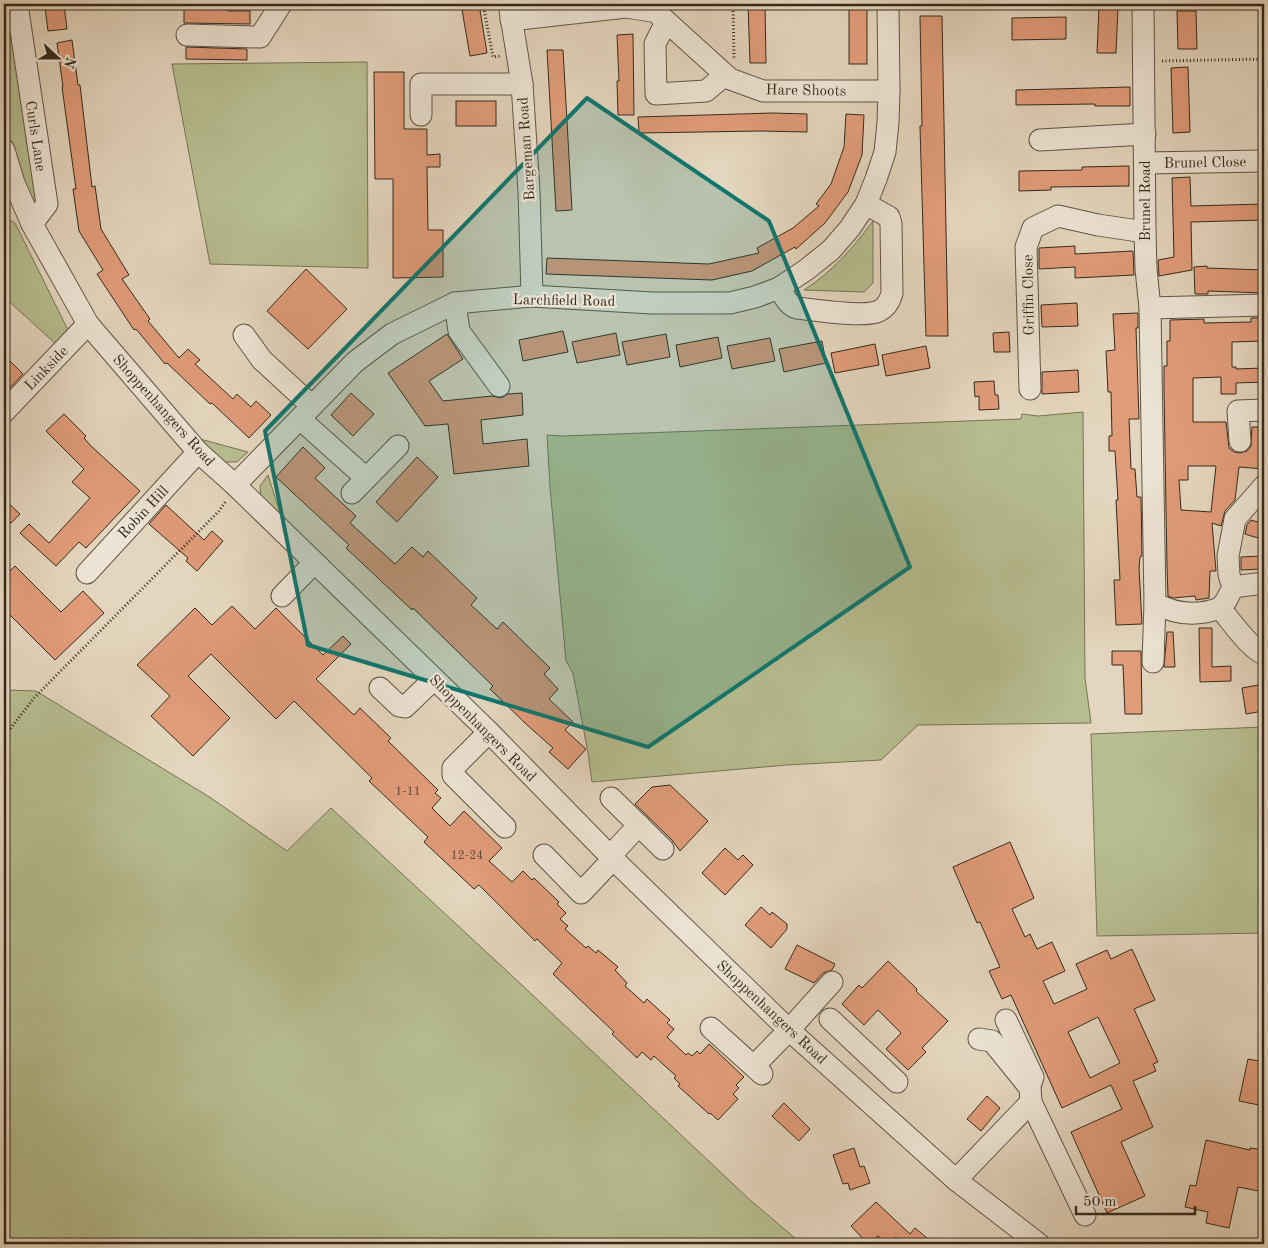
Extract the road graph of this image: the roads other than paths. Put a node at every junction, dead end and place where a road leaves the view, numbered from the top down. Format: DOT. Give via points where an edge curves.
graph roads {
  1 [pos="281,4"];
  2 [pos="888,4"];
  3 [pos="1143,4"];
  4 [pos="510,12"];
  5 [pos="12,16"];
  6 [pos="666,22"];
  7 [pos="187,36"];
  8 [pos="730,78"];
  9 [pos="522,84"];
  10 [pos="889,91"];
  11 [pos="421,115"];
  12 [pos="1145,134"];
  13 [pos="1040,140"];
  14 [pos="4,150"];
  15 [pos="1264,161"];
  16 [pos="1145,163"];
  17 [pos="9,187"];
  18 [pos="866,204"];
  19 [pos="32,224"];
  20 [pos="1145,232"];
  21 [pos="779,288"];
  22 [pos="532,296"];
  23 [pos="454,303"];
  24 [pos="1264,305"];
  25 [pos="1150,308"];
  26 [pos="88,324"];
  27 [pos="244,335"];
  28 [pos="499,386"];
  29 [pos="1030,389"];
  30 [pos="1264,410"];
  31 [pos="4,412"];
  32 [pos="306,413"];
  33 [pos="1240,441"];
  34 [pos="398,446"];
  35 [pos="198,452"];
  36 [pos="235,485"];
  37 [pos="1264,486"];
  38 [pos="314,563"];
  39 [pos="87,573"];
  40 [pos="1264,583"];
  41 [pos="1233,587"];
  42 [pos="282,596"];
  43 [pos="1155,603"];
  44 [pos="1220,608"];
  45 [pos="1264,654"];
  46 [pos="1153,662"];
  47 [pos="434,679"];
  48 [pos="380,688"];
  49 [pos="489,732"];
  50 [pos="611,798"];
  51 [pos="639,825"];
  52 [pos="504,826"];
  53 [pos="663,849"];
  54 [pos="544,855"];
  55 [pos="611,858"];
  56 [pos="832,982"];
  57 [pos="830,1020"];
  58 [pos="1006,1020"];
  59 [pos="712,1028"];
  60 [pos="789,1030"];
  61 [pos="979,1040"];
  62 [pos="855,1042"];
  63 [pos="832,1068"];
  64 [pos="898,1082"];
  65 [pos="1030,1095"];
  66 [pos="956,1180"];
  67 [pos="1085,1216"];
  68 [pos="1035,1243"];
  1 -- 7 [label="street" via="260,37"];
  2 -- 10 [label="street, Larchfield Road"];
  3 -- 12 [label="street, Brunel Road"];
  4 -- 6 [label="street, Hare Shoots" via="626,7 656,12"];
  4 -- 9 [label="street, Bargeman Road"];
  5 -- 19 [label="street, Curls Lane" via="47,204"];
  6 -- 8 [label="street, Hare Shoots"];
  6 -- 8 [label="street" via="655,44 656,94 706,91"];
  8 -- 10 [label="street, Hare Shoots" via="762,91"];
  9 -- 11 [label="street" via="421,84"];
  9 -- 22 [label="street, Bargeman Road"];
  10 -- 18 [label="street, Larchfield Road" via="885,152"];
  12 -- 13 [label="street"];
  12 -- 16 [label="street, Brunel Road"];
  14 -- 17 [label="street, Shoppenhangers Road"];
  15 -- 16 [label="street, Brunel Close"];
  16 -- 20 [label="street, Brunel Road"];
  17 -- 19 [label="street, Shoppenhangers Road"];
  18 -- 21 [label="street, Larchfield Road" via="831,250"];
  18 -- 21 [label="street" via="889,217 891,224 892,293 885,307 870,314 792,307"];
  19 -- 26 [label="street, Shoppenhangers Road"];
  20 -- 25 [label="street, Brunel Road"];
  20 -- 29 [label="street, Griffin Close" via="1058,216 1034,228 1026,247"];
  21 -- 22 [label="street, Larchfield Road" via="730,303 652,303"];
  22 -- 23 [label="street, Larchfield Road"];
  23 -- 28 [label="street" via="459,331"];
  23 -- 32 [label="street, Larchfield Road" via="392,334 355,362"];
  24 -- 25 [label="street"];
  25 -- 43 [label="street, Brunel Road"];
  26 -- 31 [label="street, Linkside"];
  26 -- 35 [label="street, Shoppenhangers Road"];
  27 -- 32 [label="street"];
  30 -- 33 [label="street" via="1238,411"];
  32 -- 34 [label="street" via="359,485"];
  32 -- 36 [label="street, Larchfield Road"];
  35 -- 36 [label="street, Shoppenhangers Road"];
  35 -- 39 [label="street, Robin Hill"];
  36 -- 38 [label="street, Shoppenhangers Road"];
  37 -- 41 [label="street" via="1235,519 1228,556"];
  38 -- 42 [label="street"];
  38 -- 47 [label="street, Shoppenhangers Road"];
  40 -- 41 [label="street"];
  41 -- 44 [label="street"];
  43 -- 44 [label="street" via="1187,614"];
  43 -- 46 [label="street, Brunel Road"];
  44 -- 45 [label="street" via="1248,642"];
  47 -- 48 [label="street" via="405,708"];
  47 -- 49 [label="street, Shoppenhangers Road"];
  49 -- 52 [label="street" via="453,768 453,775"];
  49 -- 55 [label="street, Shoppenhangers Road"];
  50 -- 51 [label="street"];
  51 -- 53 [label="street"];
  51 -- 55 [label="street"];
  54 -- 55 [label="street" via="581,893"];
  55 -- 60 [label="street, Shoppenhangers Road"];
  56 -- 60 [label="street"];
  57 -- 62 [label="street"];
  58 -- 65 [label="street" via="1033,1077"];
  59 -- 60 [label="street" via="758,1070"];
  60 -- 63 [label="street, Shoppenhangers Road"];
  61 -- 65 [label="street" via="992,1041"];
  62 -- 63 [label="street"];
  62 -- 64 [label="street"];
  63 -- 66 [label="street, Shoppenhangers Road"];
  65 -- 66 [label="street"];
  65 -- 67 [label="street"];
  66 -- 68 [label="street, Shoppenhangers Road"];
}
